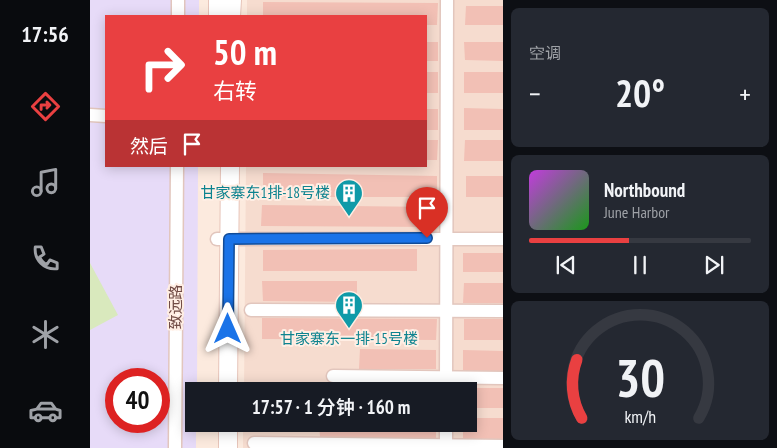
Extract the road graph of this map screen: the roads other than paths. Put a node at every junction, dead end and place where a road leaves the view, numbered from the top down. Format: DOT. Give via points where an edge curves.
graph roads {
  1 [pos="178,0"];
  2 [pos="218,0"];
  3 [pos="232,0"];
  4 [pos="447,0"];
  5 [pos="178,15"];
  6 [pos="218,15"];
  7 [pos="231,15"];
  8 [pos="90,115"];
  9 [pos="105,116"];
  10 [pos="177,167"];
  11 [pos="218,167"];
  12 [pos="230,167"];
  13 [pos="447,238"];
  14 [pos="223,239"];
  15 [pos="503,239"];
  16 [pos="251,310"];
  17 [pos="446,310"];
  18 [pos="503,311"];
  19 [pos="333,376"];
  20 [pos="446,377"];
  21 [pos="503,378"];
  22 [pos="217,382"];
  23 [pos="228,382"];
  24 [pos="446,382"];
  25 [pos="216,432"];
  26 [pos="228,432"];
  27 [pos="446,432"];
  28 [pos="254,443"];
  29 [pos="503,446"];
  30 [pos="446,447"];
  31 [pos="175,448"];
  32 [pos="216,448"];
  33 [pos="228,448"];
  1 -- 5 [label="street"];
  2 -- 6 [label="street"];
  3 -- 7 [label="street"];
  4 -- 13 [label="street"];
  8 -- 9 [label="street"];
  10 -- 31 [label="street, 致远路"];
  11 -- 14 [label="street"];
  12 -- 14 [label="street"];
  13 -- 14 [label="street"];
  13 -- 15 [label="street"];
  13 -- 17 [label="street"];
  14 -- 22 [label="street"];
  14 -- 23 [label="street"];
  16 -- 17 [label="street"];
  17 -- 18 [label="street"];
  17 -- 20 [label="street"];
  19 -- 20 [label="street"];
  20 -- 21 [label="street"];
  20 -- 24 [label="street"];
  25 -- 32 [label="street"];
  26 -- 33 [label="street"];
  27 -- 30 [label="street"];
  28 -- 30 [label="street"];
  29 -- 30 [label="street"];
}
